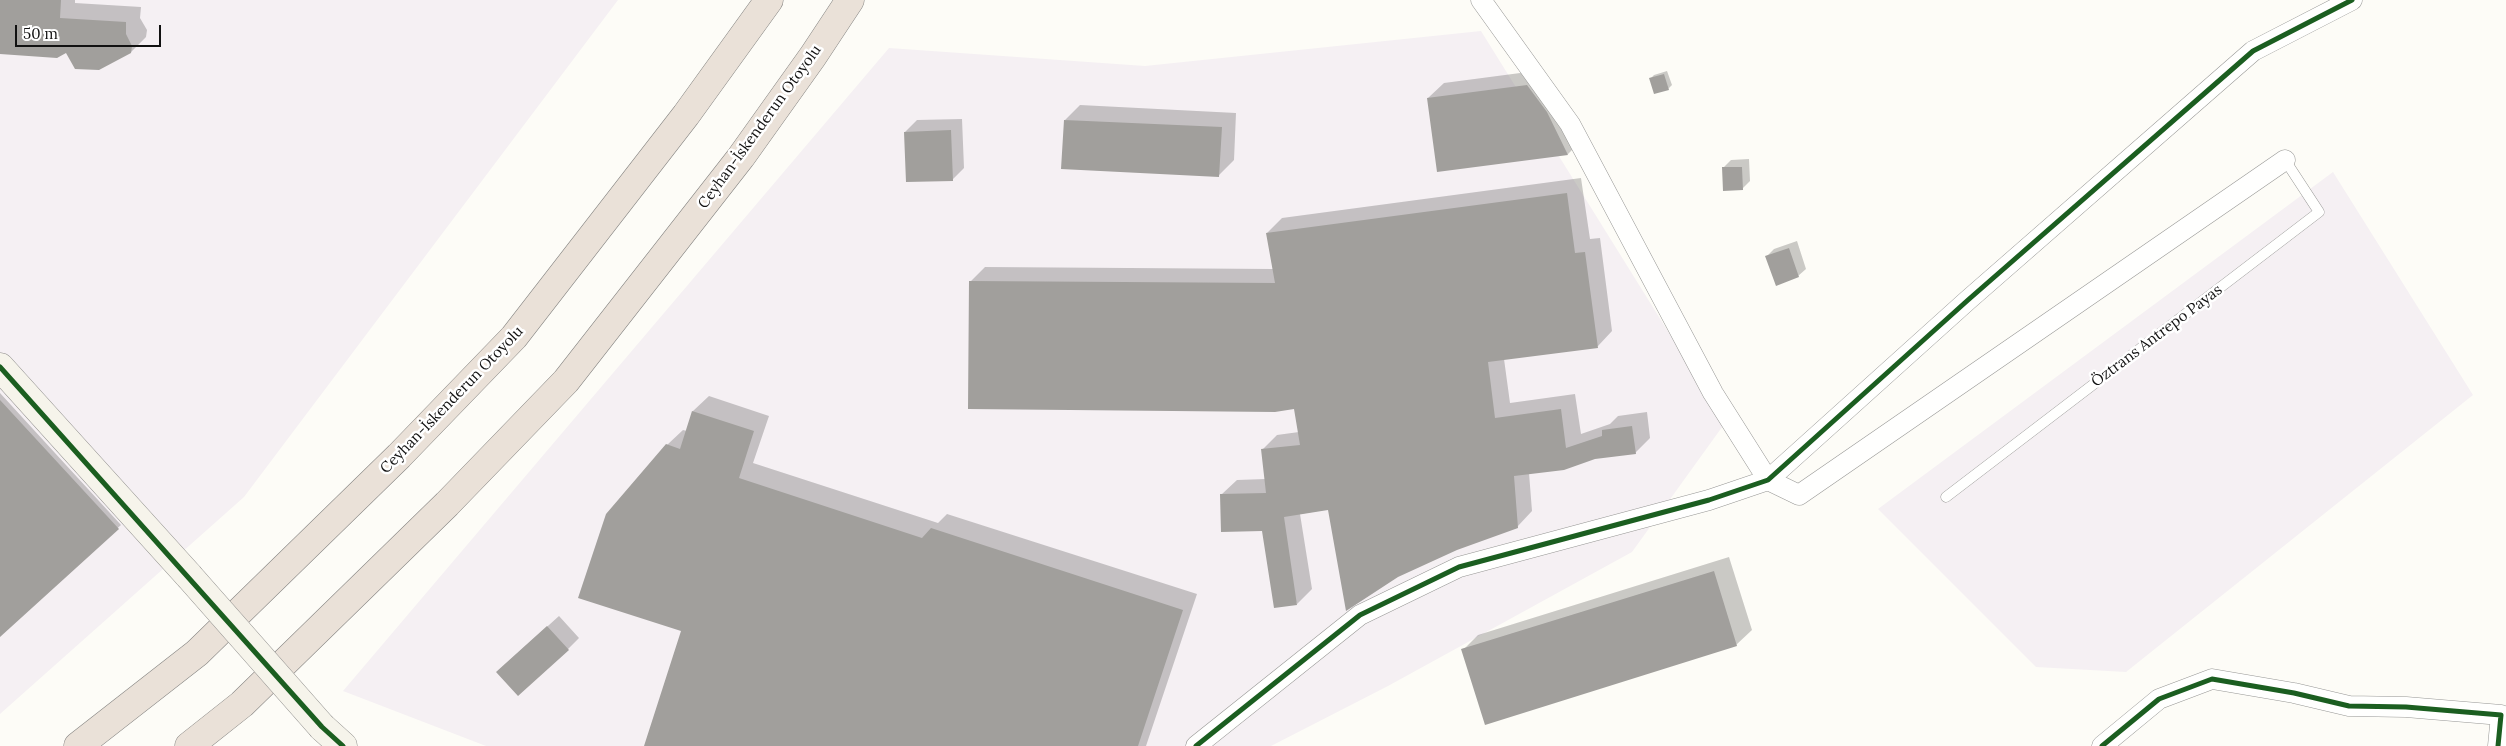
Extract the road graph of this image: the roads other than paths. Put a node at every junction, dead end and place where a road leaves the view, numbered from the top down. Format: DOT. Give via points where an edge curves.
graph roads {
  1 [pos="768,0"];
  2 [pos="850,0"];
  3 [pos="1481,0"];
  4 [pos="2352,0"];
  5 [pos="2285,160"];
  6 [pos="0,367"];
  7 [pos="1768,480"];
  8 [pos="1946,497"];
  9 [pos="447,504"];
  10 [pos="2504,716"];
  11 [pos="78,746"];
  12 [pos="189,746"];
  13 [pos="210,746"];
  14 [pos="342,746"];
  15 [pos="1196,746"];
  16 [pos="2102,746"];
  17 [pos="2498,746"];
  1 -- 11 [label="highway, Ceyhan-İskenderun Otoyolu" via="686,115 514,337 399,456 197,653"];
  2 -- 9 [label="highway, Ceyhan-İskenderun Otoyolu" via="741,157 566,381"];
  3 -- 7 [label="street" via="1570,124 1713,393"];
  4 -- 7 [label="street" via="2253,51"];
  5 -- 7 [label="street" via="1799,495"];
  5 -- 8 [label="lane, Öztrans Antrepo Payas" via="2319,212"];
  6 -- 14 [label="street, bridge"];
  7 -- 15 [label="street" via="1709,500 1459,566 1360,615"];
  9 -- 12 [label="highway, Ceyhan-İskenderun Otoyolu" via="242,704"];
  9 -- 13 [label="highway"];
  10 -- 16 [label="street" via="2406,707 2349,706 2212,679 2159,699"];
  10 -- 17 [label="street"];
}
